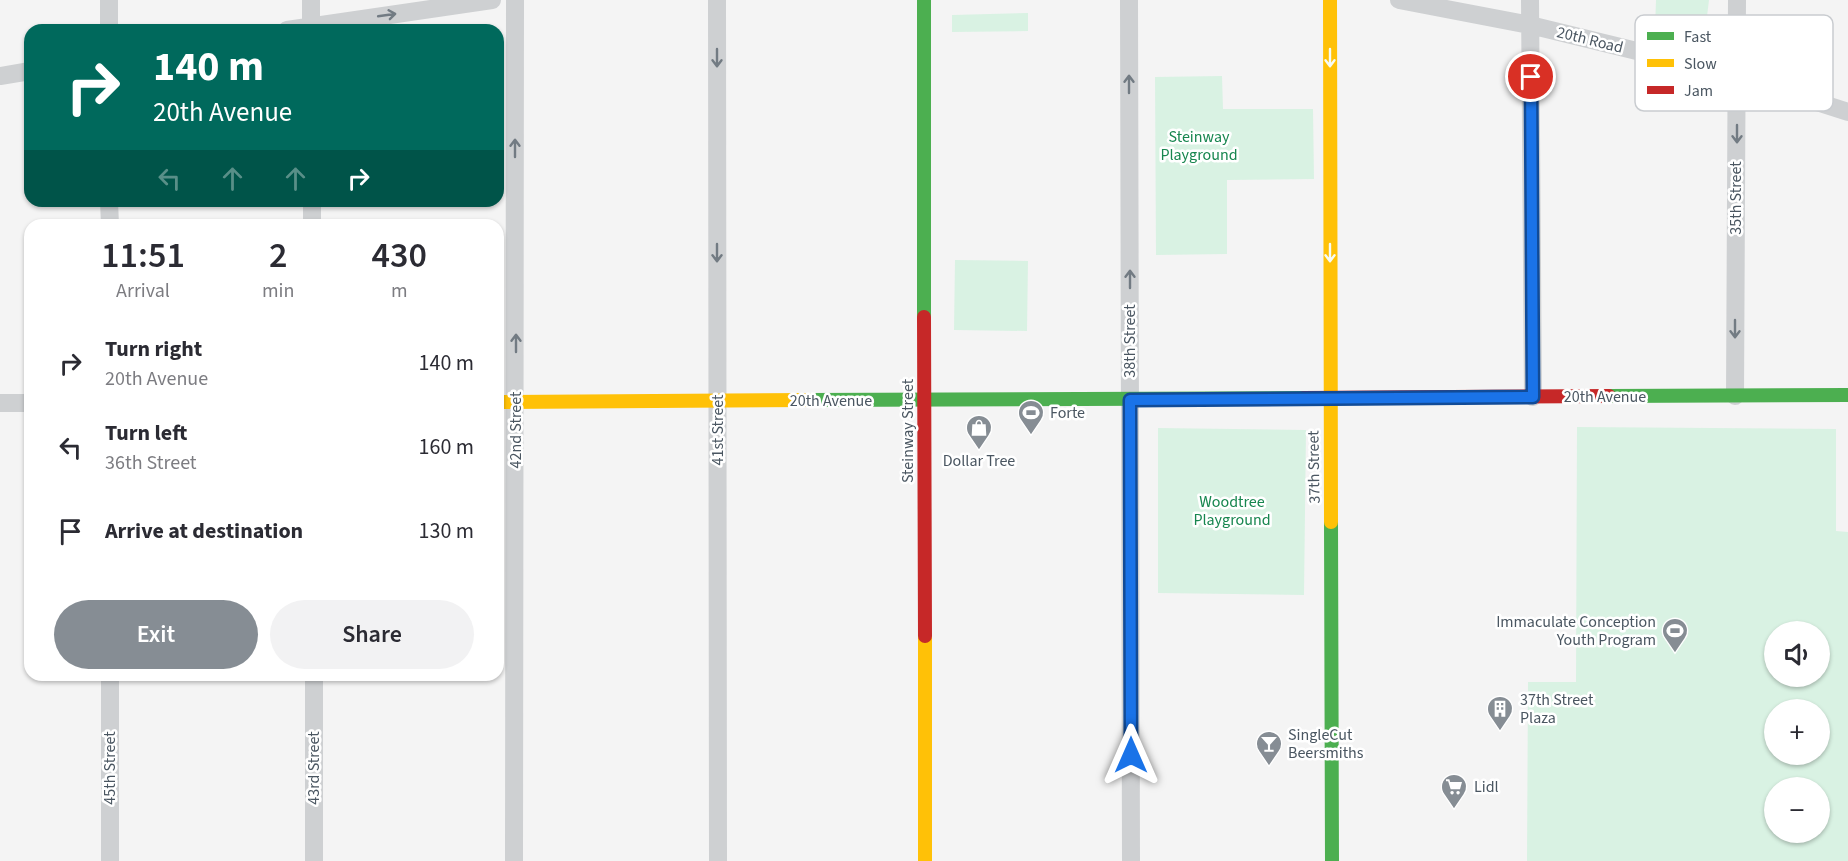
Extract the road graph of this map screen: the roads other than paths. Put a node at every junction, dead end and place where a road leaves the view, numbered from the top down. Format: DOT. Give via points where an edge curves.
graph roads {
  1 [pos="109,0"];
  2 [pos="311,0"];
  3 [pos="492,0"];
  4 [pos="515,0"];
  5 [pos="717,0"];
  6 [pos="924,0"];
  7 [pos="1129,0"];
  8 [pos="1330,0"];
  9 [pos="1398,0"];
  10 [pos="1530,0"];
  11 [pos="108,24"];
  12 [pos="311,24"];
  13 [pos="337,24"];
  14 [pos="1530,25"];
  15 [pos="1635,50"];
  16 [pos="24,72"];
  17 [pos="0,76"];
  18 [pos="1833,107"];
  19 [pos="1737,111"];
  20 [pos="1848,112"];
  21 [pos="1735,396"];
  22 [pos="1848,396"];
  23 [pos="1533,397"];
  24 [pos="1330,398"];
  25 [pos="1130,400"];
  26 [pos="718,401"];
  27 [pos="925,401"];
  28 [pos="504,402"];
  29 [pos="516,402"];
  30 [pos="0,403"];
  31 [pos="24,403"];
  32 [pos="110,681"];
  33 [pos="314,681"];
  34 [pos="110,861"];
  35 [pos="314,861"];
  36 [pos="514,861"];
  37 [pos="718,861"];
  38 [pos="925,861"];
  39 [pos="1131,861"];
  40 [pos="1332,861"];
  1 -- 11 [label="street"];
  2 -- 12 [label="street"];
  13 -- 3 [label="street, one-way"];
  29 -- 4 [label="street, 42nd Street, one-way"];
  5 -- 26 [label="street, 41st Street, one-way"];
  6 -- 27 [label="street, Steinway Street"];
  25 -- 7 [label="street, 38th Street, one-way"];
  8 -- 24 [label="street, 37th Street, one-way"];
  9 -- 14 [label="street, 20th Road"];
  10 -- 14 [label="street"];
  14 -- 15 [label="street, 20th Road"];
  14 -- 23 [label="street"];
  16 -- 17 [label="street"];
  18 -- 20 [label="street, 20th Road"];
  19 -- 21 [label="street, 35th Street, one-way"];
  21 -- 22 [label="street, 20th Avenue"];
  21 -- 23 [label="street, 20th Avenue"];
  23 -- 24 [label="street, 20th Avenue"];
  24 -- 25 [label="street, 20th Avenue"];
  24 -- 40 [label="street, 37th Street"];
  25 -- 27 [label="street, 20th Avenue"];
  25 -- 39 [label="street, 38th Street"];
  26 -- 27 [label="street, 20th Avenue"];
  26 -- 29 [label="street, 20th Avenue"];
  26 -- 37 [label="street, 41st Street"];
  27 -- 38 [label="street, Steinway Street"];
  28 -- 29 [label="street, 20th Avenue"];
  29 -- 36 [label="street, 42nd Street"];
  30 -- 31 [label="street"];
  32 -- 34 [label="street, 45th Street"];
  33 -- 35 [label="street, 43rd Street"];
}
